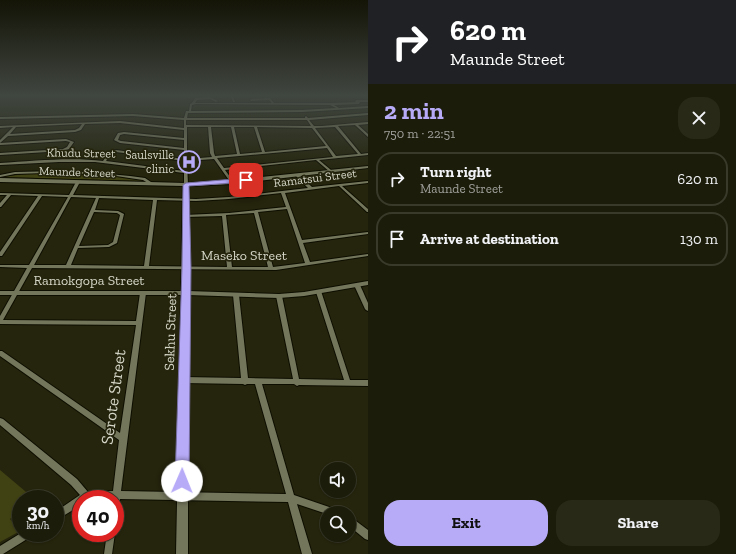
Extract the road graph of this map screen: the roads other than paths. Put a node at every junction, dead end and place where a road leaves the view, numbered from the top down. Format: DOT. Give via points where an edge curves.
graph roads {
  1 [pos="44,122"];
  2 [pos="185,122"];
  3 [pos="310,122"];
  4 [pos="85,123"];
  5 [pos="368,123"];
  6 [pos="356,124"];
  7 [pos="33,126"];
  8 [pos="209,126"];
  9 [pos="232,126"];
  10 [pos="254,126"];
  11 [pos="336,126"];
  12 [pos="0,127"];
  13 [pos="15,127"];
  14 [pos="313,127"];
  15 [pos="185,128"];
  16 [pos="0,135"];
  17 [pos="7,135"];
  18 [pos="368,136"];
  19 [pos="185,139"];
  20 [pos="0,143"];
  21 [pos="327,147"];
  22 [pos="186,149"];
  23 [pos="264,153"];
  24 [pos="0,154"];
  25 [pos="360,154"];
  26 [pos="368,154"];
  27 [pos="239,155"];
  28 [pos="335,157"];
  29 [pos="215,158"];
  30 [pos="316,159"];
  31 [pos="186,160"];
  32 [pos="83,161"];
  33 [pos="105,161"];
  34 [pos="0,164"];
  35 [pos="368,167"];
  36 [pos="223,169"];
  37 [pos="75,171"];
  38 [pos="186,172"];
  39 [pos="330,172"];
  40 [pos="298,175"];
  41 [pos="0,176"];
  42 [pos="0,180"];
  43 [pos="78,182"];
  44 [pos="232,182"];
  45 [pos="367,183"];
  46 [pos="152,184"];
  47 [pos="186,185"];
  48 [pos="340,186"];
  49 [pos="312,189"];
  50 [pos="283,192"];
  51 [pos="0,194"];
  52 [pos="9,194"];
  53 [pos="40,196"];
  54 [pos="69,196"];
  55 [pos="98,197"];
  56 [pos="155,199"];
  57 [pos="186,200"];
  58 [pos="0,206"];
  59 [pos="288,208"];
  60 [pos="92,211"];
  61 [pos="368,211"];
  62 [pos="256,212"];
  63 [pos="224,214"];
  64 [pos="185,216"];
  65 [pos="368,233"];
  66 [pos="300,242"];
  67 [pos="0,246"];
  68 [pos="6,246"];
  69 [pos="77,247"];
  70 [pos="0,255"];
  71 [pos="368,255"];
  72 [pos="308,264"];
  73 [pos="0,266"];
  74 [pos="30,267"];
  75 [pos="68,267"];
  76 [pos="146,267"];
  77 [pos="186,267"];
  78 [pos="230,268"];
  79 [pos="271,269"];
  80 [pos="368,283"];
  81 [pos="357,285"];
  82 [pos="319,292"];
  83 [pos="0,293"];
  84 [pos="15,293"];
  85 [pos="143,293"];
  86 [pos="186,293"];
  87 [pos="236,294"];
  88 [pos="279,296"];
  89 [pos="368,309"];
  90 [pos="0,322"];
  91 [pos="138,324"];
  92 [pos="0,353"];
  93 [pos="183,380"];
  94 [pos="245,382"];
  95 [pos="258,382"];
  96 [pos="297,383"];
  97 [pos="348,383"];
  98 [pos="368,383"];
  99 [pos="0,421"];
  100 [pos="122,439"];
  101 [pos="78,490"];
  102 [pos="117,490"];
  103 [pos="124,495"];
  104 [pos="182,497"];
  105 [pos="291,498"];
  106 [pos="320,508"];
  107 [pos="356,527"];
  108 [pos="368,536"];
  109 [pos="14,542"];
  110 [pos="110,542"];
  111 [pos="0,551"];
  112 [pos="108,554"];
  113 [pos="182,554"];
  114 [pos="307,554"];
  1 -- 7 [label="street"];
  2 -- 15 [label="street, Sekhu Street"];
  3 -- 14 [label="street"];
  4 -- 7 [label="street"];
  4 -- 15 [label="street" via="126,123"];
  4 -- 17 [label="street" via="75,131"];
  5 -- 6 [label="street"];
  6 -- 11 [label="street"];
  6 -- 18 [label="street"];
  7 -- 13 [label="street"];
  8 -- 9 [label="street"];
  8 -- 15 [label="street"];
  8 -- 29 [label="street" via="212,154"];
  9 -- 10 [label="street"];
  9 -- 27 [label="street"];
  10 -- 14 [label="street"];
  10 -- 23 [label="street"];
  11 -- 14 [label="street"];
  11 -- 25 [label="street"];
  12 -- 13 [label="street"];
  13 -- 17 [label="street"];
  14 -- 21 [label="street"];
  15 -- 19 [label="street, Sekhu Street"];
  16 -- 17 [label="street"];
  17 -- 20 [label="street"];
  19 -- 22 [label="street, Sekhu Street"];
  19 -- 22 [label="street" via="121,133 116,140"];
  20 -- 24 [label="street" via="69,140 72,142 63,150"];
  21 -- 23 [label="street"];
  21 -- 28 [label="street"];
  22 -- 31 [label="street, Sekhu Street"];
  23 -- 27 [label="street"];
  25 -- 26 [label="street"];
  25 -- 28 [label="street"];
  27 -- 29 [label="street"];
  28 -- 30 [label="street"];
  29 -- 31 [label="street"];
  29 -- 36 [label="street"];
  30 -- 36 [label="street"];
  30 -- 39 [label="street"];
  31 -- 33 [label="street" via="116,151 111,152"];
  31 -- 38 [label="street, Sekhu Street"];
  32 -- 33 [label="street, Khudu Street"];
  32 -- 34 [label="street, Khudu Street"];
  32 -- 37 [label="street"];
  33 -- 38 [label="street, Khudu Street"];
  35 -- 39 [label="street, Maunde Street"];
  36 -- 44 [label="street"];
  37 -- 41 [label="street"];
  37 -- 46 [label="street" via="144,179"];
  38 -- 47 [label="street, Sekhu Street"];
  39 -- 40 [label="street, Maunde Street"];
  40 -- 44 [label="street, Maunde Street"];
  40 -- 49 [label="street"];
  42 -- 43 [label="street, Maunde Street"];
  43 -- 46 [label="street, Maunde Street"];
  43 -- 54 [label="street"];
  44 -- 47 [label="street, Maunde Street"];
  45 -- 48 [label="street, Ramatsui Street"];
  46 -- 47 [label="street, Maunde Street"];
  47 -- 57 [label="street, Sekhu Street"];
  48 -- 49 [label="street, Ramatsui Street"];
  48 -- 61 [label="street"];
  49 -- 50 [label="street, Ramatsui Street"];
  50 -- 57 [label="street, Ramatsui Street"];
  50 -- 59 [label="street"];
  51 -- 52 [label="street, Ramatsui Street"];
  52 -- 53 [label="street, Ramatsui Street"];
  52 -- 58 [label="street"];
  53 -- 54 [label="street, Ramatsui Street"];
  53 -- 68 [label="street"];
  54 -- 55 [label="street, Ramatsui Street"];
  54 -- 74 [label="street"];
  55 -- 56 [label="street, Ramatsui Street"];
  55 -- 60 [label="street"];
  56 -- 57 [label="street, Ramatsui Street"];
  56 -- 76 [label="street"];
  57 -- 64 [label="street, Sekhu Street"];
  59 -- 62 [label="street"];
  59 -- 66 [label="street"];
  60 -- 69 [label="street"];
  60 -- 69 [label="street" via="122,214 115,243 109,246"];
  62 -- 63 [label="street"];
  62 -- 79 [label="street"];
  63 -- 64 [label="street"];
  63 -- 78 [label="street"];
  64 -- 77 [label="street, Sekhu Street"];
  65 -- 66 [label="street"];
  66 -- 72 [label="street"];
  67 -- 68 [label="street"];
  68 -- 70 [label="street"];
  69 -- 75 [label="street"];
  71 -- 72 [label="street, Maseko Street"];
  72 -- 79 [label="street, Maseko Street"];
  73 -- 74 [label="street, Maseko Street"];
  74 -- 75 [label="street, Maseko Street"];
  74 -- 84 [label="street"];
  75 -- 76 [label="street, Maseko Street"];
  76 -- 77 [label="street, Maseko Street"];
  77 -- 78 [label="street, Maseko Street"];
  77 -- 86 [label="street, Sekhu Street"];
  78 -- 79 [label="street, Maseko Street"];
  80 -- 81 [label="street, Ramokgopa Street"];
  81 -- 82 [label="street, Ramokgopa Street"];
  81 -- 89 [label="street"];
  82 -- 88 [label="street, Ramokgopa Street"];
  82 -- 97 [label="street"];
  83 -- 84 [label="street, Ramokgopa Street"];
  84 -- 85 [label="street, Ramokgopa Street"];
  84 -- 90 [label="street"];
  85 -- 86 [label="street, Ramokgopa Street"];
  85 -- 91 [label="street, Serote Street"];
  86 -- 87 [label="street, Ramokgopa Street"];
  86 -- 93 [label="street, Sekhu Street"];
  87 -- 88 [label="street, Ramokgopa Street"];
  87 -- 94 [label="street"];
  88 -- 96 [label="street"];
  90 -- 91 [label="street"];
  91 -- 100 [label="street, Serote Street"];
  92 -- 100 [label="street"];
  93 -- 94 [label="street"];
  93 -- 104 [label="street, Sekhu Street"];
  94 -- 95 [label="street"];
  95 -- 96 [label="street"];
  95 -- 105 [label="street"];
  96 -- 97 [label="street"];
  97 -- 98 [label="street"];
  99 -- 101 [label="street" via="74,482"];
  100 -- 102 [label="street, Serote Street"];
  103 -- 104 [label="street"];
  104 -- 105 [label="street"];
  104 -- 113 [label="street, Sekhu Street"];
  105 -- 106 [label="street"];
  105 -- 114 [label="street"];
  107 -- 108 [label="street"];
  109 -- 111 [label="street"];
  110 -- 112 [label="street"];
}
